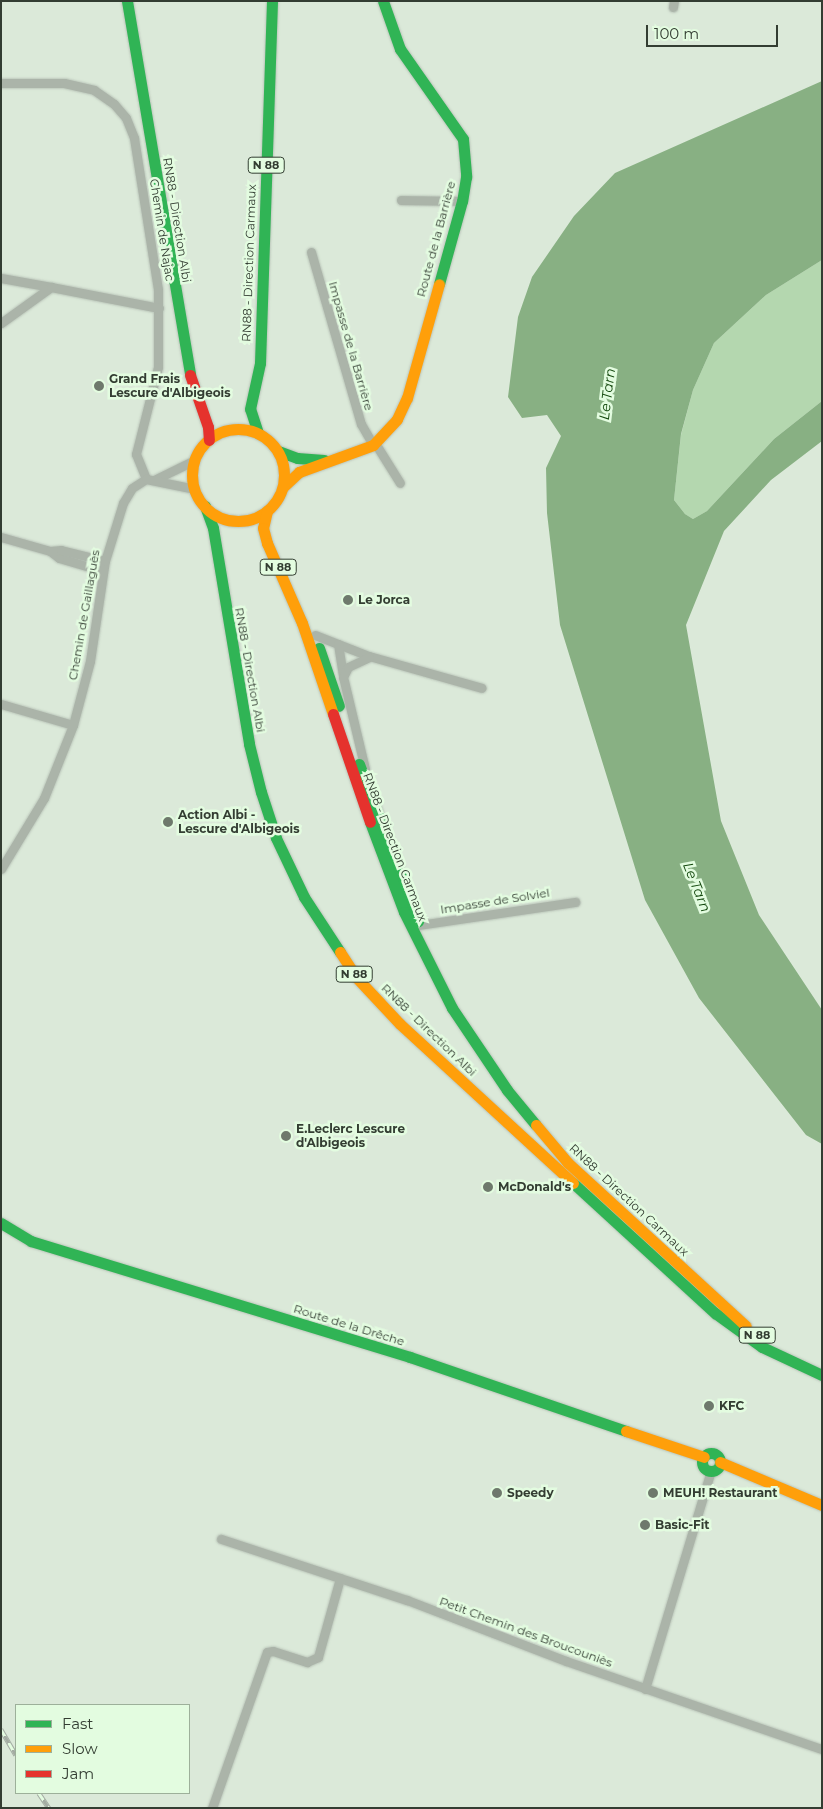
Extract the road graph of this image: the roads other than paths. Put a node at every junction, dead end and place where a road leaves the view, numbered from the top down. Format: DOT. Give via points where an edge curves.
graph roads {
  1 [pos="127,1"];
  2 [pos="272,1"];
  3 [pos="383,1"];
  4 [pos="1,83"];
  5 [pos="400,200"];
  6 [pos="462,201"];
  7 [pos="310,252"];
  8 [pos="1,278"];
  9 [pos="51,287"];
  10 [pos="159,308"];
  11 [pos="1,323"];
  12 [pos="258,433"];
  13 [pos="209,440"];
  14 [pos="374,444"];
  15 [pos="278,451"];
  16 [pos="195,460"];
  17 [pos="328,460"];
  18 [pos="146,479"];
  19 [pos="156,479"];
  20 [pos="400,483"];
  21 [pos="283,487"];
  22 [pos="194,488"];
  23 [pos="204,506"];
  24 [pos="267,511"];
  25 [pos="1,537"];
  26 [pos="272,553"];
  27 [pos="104,566"];
  28 [pos="315,635"];
  29 [pos="338,644"];
  30 [pos="369,656"];
  31 [pos="343,677"];
  32 [pos="482,688"];
  33 [pos="1,704"];
  34 [pos="73,725"];
  35 [pos="375,808"];
  36 [pos="1,869"];
  37 [pos="575,902"];
  38 [pos="419,926"];
  39 [pos="591,1187"];
  40 [pos="1,1223"];
  41 [pos="822,1365"];
  42 [pos="822,1376"];
  43 [pos="703,1459"];
  44 [pos="720,1462"];
  45 [pos="710,1471"];
  46 [pos="822,1505"];
  47 [pos="221,1539"];
  48 [pos="340,1578"];
  49 [pos="644,1689"];
  50 [pos="822,1749"];
  51 [pos="212,1808"];
  1 -- 13 [label="main road, RN88 - Direction Albi" via="186,363 208,427"];
  2 -- 12 [label="main road, RN88 - Direction Carmaux / N 88" via="260,363 250,409"];
  3 -- 6 [label="main road, Route de la Barrière" via="400,49 463,139 466,177"];
  4 -- 10 [label="street, Chemin de Najac" via="64,83 94,90 114,104 126,118 140,166"];
  5 -- 6 [label="street"];
  6 -- 14 [label="main road, Route de la Barrière" via="407,398 397,419"];
  7 -- 14 [label="street, Impasse de la Barrière" via="361,424"];
  8 -- 9 [label="street"];
  9 -- 10 [label="street"];
  9 -- 11 [label="street"];
  10 -- 18 [label="street, Chemin de Najac" via="158,368 136,454"];
  12 -- 13 [label="main road" via="232,430"];
  12 -- 15 [label="main road"];
  13 -- 16 [label="main road"];
  14 -- 17 [label="main road, Route de la Barrière" via="345,457"];
  14 -- 20 [label="street, Impasse de la Barrière"];
  15 -- 17 [label="main road, Route de la Barrière" via="297,458"];
  15 -- 21 [label="main road" via="284,468"];
  16 -- 19 [label="street"];
  16 -- 22 [label="main road"];
  17 -- 21 [label="main road, Route de la Barrière" via="299,472"];
  18 -- 19 [label="street"];
  18 -- 27 [label="street, Chemin de Gaillaguès" via="132,488 123,503"];
  19 -- 22 [label="street"];
  21 -- 24 [label="main road"];
  22 -- 23 [label="main road"];
  23 -- 24 [label="main road" via="218,516 235,520 252,519"];
  23 -- 42 [label="main road, RN88 - Direction Albi / N 88" via="213,528 249,744 261,792 276,838 308,904 356,977 380,1003 715,1313 762,1347"];
  24 -- 26 [label="main road, RN88 - Direction Carmaux / N 88" via="263,528"];
  25 -- 27 [label="street" via="50,551 62,550"];
  26 -- 28 [label="main road" via="295,588"];
  26 -- 39 [label="main road, RN88 - Direction Carmaux / N 88" via="302,623 380,854 427,960 457,1015 507,1090"];
  27 -- 34 [label="street, Chemin de Gaillaguès" via="90,661"];
  28 -- 29 [label="street"];
  28 -- 35 [label="main road"];
  29 -- 30 [label="street"];
  29 -- 31 [label="street"];
  30 -- 31 [label="street" via="348,667"];
  30 -- 32 [label="street"];
  31 -- 35 [label="street"];
  33 -- 34 [label="street"];
  34 -- 36 [label="street, Chemin de Gaillaguès" via="44,798"];
  35 -- 38 [label="main road"];
  37 -- 38 [label="street, Impasse de Solviel"];
  38 -- 39 [label="main road" via="481,1038"];
  39 -- 41 [label="main road, RN88 - Direction Carmaux / N 88" via="763,1340"];
  40 -- 43 [label="main road, Route de la Drêche" via="31,1241 410,1357"];
  43 -- 44 [label="main road" via="714,1453"];
  43 -- 45 [label="main road" via="704,1468"];
  44 -- 45 [label="main road"];
  44 -- 46 [label="main road"];
  45 -- 49 [label="street"];
  47 -- 48 [label="street, Petit Chemin des Broucouniès"];
  48 -- 49 [label="street, Petit Chemin des Broucouniès"];
  48 -- 51 [label="street" via="318,1657 306,1662 274,1651 267,1652"];
  49 -- 50 [label="street, Petit Chemin des Broucouniès"];
}
